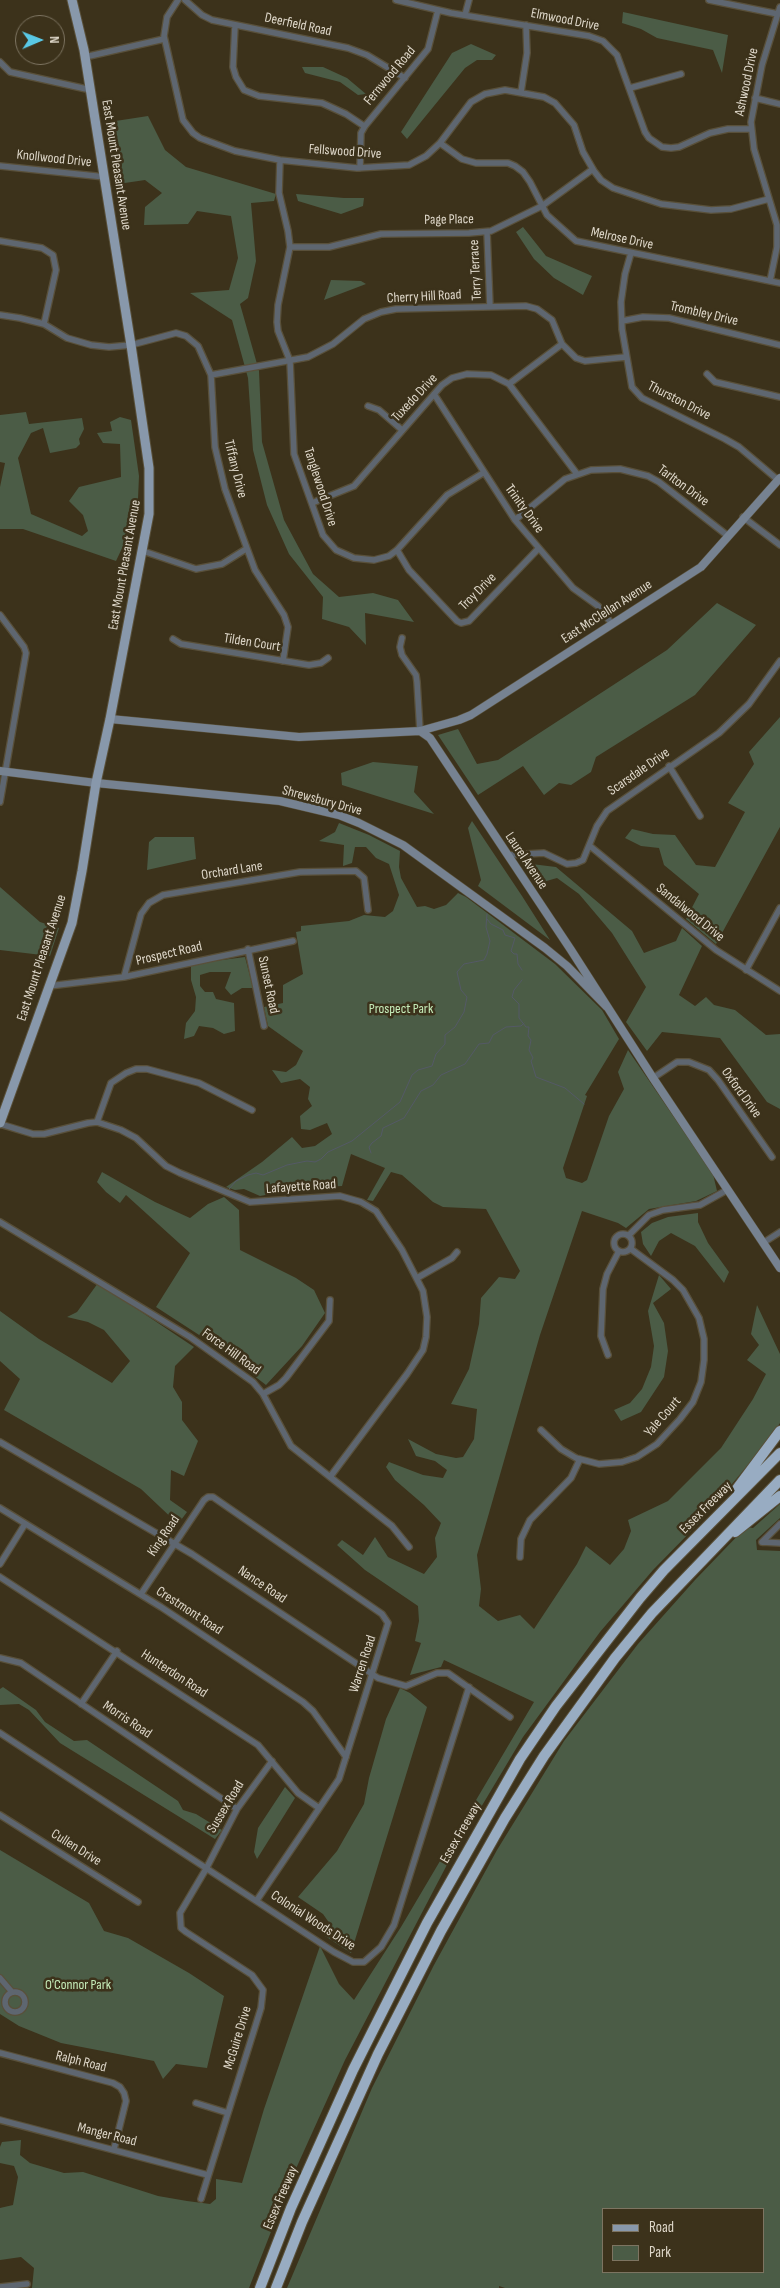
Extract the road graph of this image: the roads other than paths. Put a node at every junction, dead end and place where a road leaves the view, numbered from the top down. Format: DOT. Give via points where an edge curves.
graph roads {
  1 [pos="72,0"];
  2 [pos="178,0"];
  3 [pos="185,0"];
  4 [pos="396,0"];
  5 [pos="469,0"];
  6 [pos="708,0"];
  7 [pos="780,7"];
  8 [pos="438,10"];
  9 [pos="778,14"];
  10 [pos="466,15"];
  11 [pos="235,25"];
  12 [pos="526,25"];
  13 [pos="164,39"];
  14 [pos="85,57"];
  15 [pos="0,62"];
  16 [pos="682,74"];
  17 [pos="405,78"];
  18 [pos="630,88"];
  19 [pos="91,90"];
  20 [pos="521,92"];
  21 [pos="755,98"];
  22 [pos="780,104"];
  23 [pos="364,126"];
  24 [pos="751,129"];
  25 [pos="440,144"];
  26 [pos="280,160"];
  27 [pos="0,166"];
  28 [pos="360,168"];
  29 [pos="593,169"];
  30 [pos="105,177"];
  31 [pos="769,199"];
  32 [pos="542,206"];
  33 [pos="487,232"];
  34 [pos="0,241"];
  35 [pos="290,247"];
  36 [pos="631,254"];
  37 [pos="770,281"];
  38 [pos="780,283"];
  39 [pos="490,307"];
  40 [pos="0,315"];
  41 [pos="622,322"];
  42 [pos="44,324"];
  43 [pos="562,344"];
  44 [pos="131,345"];
  45 [pos="780,345"];
  46 [pos="626,357"];
  47 [pos="290,361"];
  48 [pos="707,374"];
  49 [pos="211,375"];
  50 [pos="509,384"];
  51 [pos="434,394"];
  52 [pos="780,397"];
  53 [pos="368,406"];
  54 [pos="402,430"];
  55 [pos="483,473"];
  56 [pos="577,474"];
  57 [pos="779,479"];
  58 [pos="312,503"];
  59 [pos="743,517"];
  60 [pos="515,520"];
  61 [pos="728,536"];
  62 [pos="780,545"];
  63 [pos="538,549"];
  64 [pos="246,550"];
  65 [pos="398,550"];
  66 [pos="143,551"];
  67 [pos="0,615"];
  68 [pos="612,624"];
  69 [pos="402,638"];
  70 [pos="173,639"];
  71 [pos="328,658"];
  72 [pos="283,661"];
  73 [pos="780,661"];
  74 [pos="110,719"];
  75 [pos="420,730"];
  76 [pos="669,766"];
  77 [pos="2,772"];
  78 [pos="96,784"];
  79 [pos="0,802"];
  80 [pos="700,816"];
  81 [pos="590,846"];
  82 [pos="508,855"];
  83 [pos="780,908"];
  84 [pos="368,910"];
  85 [pos="293,940"];
  86 [pos="569,947"];
  87 [pos="248,949"];
  88 [pos="556,958"];
  89 [pos="746,970"];
  90 [pos="124,977"];
  91 [pos="49,986"];
  92 [pos="780,991"];
  93 [pos="606,1007"];
  94 [pos="264,1026"];
  95 [pos="652,1078"];
  96 [pos="252,1110"];
  97 [pos="97,1122"];
  98 [pos="0,1124"];
  99 [pos="772,1157"];
  100 [pos="727,1190"];
  101 [pos="0,1222"];
  102 [pos="780,1232"];
  103 [pos="629,1236"];
  104 [pos="763,1243"];
  105 [pos="631,1248"];
  106 [pos="619,1251"];
  107 [pos="457,1252"];
  108 [pos="780,1268"];
  109 [pos="417,1278"];
  110 [pos="330,1300"];
  111 [pos="608,1355"];
  112 [pos="263,1394"];
  113 [pos="541,1430"];
  114 [pos="780,1431"];
  115 [pos="0,1442"];
  116 [pos="780,1453"];
  117 [pos="580,1459"];
  118 [pos="330,1477"];
  119 [pos="780,1480"];
  120 [pos="780,1496"];
  121 [pos="213,1497"];
  122 [pos="0,1508"];
  123 [pos="717,1516"];
  124 [pos="25,1524"];
  125 [pos="780,1524"];
  126 [pos="174,1543"];
  127 [pos="780,1543"];
  128 [pos="408,1546"];
  129 [pos="714,1547"];
  130 [pos="520,1557"];
  131 [pos="0,1564"];
  132 [pos="0,1577"];
  133 [pos="141,1594"];
  134 [pos="117,1652"];
  135 [pos="0,1658"];
  136 [pos="373,1674"];
  137 [pos="469,1687"];
  138 [pos="81,1704"];
  139 [pos="510,1717"];
  140 [pos="0,1733"];
  141 [pos="346,1757"];
  142 [pos="272,1761"];
  143 [pos="319,1808"];
  144 [pos="237,1809"];
  145 [pos="0,1815"];
  146 [pos="206,1869"];
  147 [pos="257,1900"];
  148 [pos="138,1902"];
  149 [pos="0,1978"];
  150 [pos="12,1992"];
  151 [pos="0,2053"];
  152 [pos="196,2103"];
  153 [pos="228,2113"];
  154 [pos="0,2120"];
  155 [pos="114,2149"];
  156 [pos="208,2175"];
  157 [pos="201,2199"];
  158 [pos="27,2284"];
  159 [pos="0,2288"];
  160 [pos="260,2288"];
  161 [pos="276,2288"];
  1 -- 14 [label="main road, East Mount Pleasant Avenue"];
  2 -- 13 [label="street, Fellswood Drive" via="167,17"];
  3 -- 11 [label="street, Deerfield Road" via="202,15"];
  4 -- 8 [label="street, Elmwood Drive"];
  5 -- 10 [label="street"];
  6 -- 9 [label="street"];
  7 -- 9 [label="street, Ashwood Drive"];
  8 -- 10 [label="street, Elmwood Drive"];
  8 -- 17 [label="street, Fernwood Road" via="428,49"];
  9 -- 21 [label="street, Ashwood Drive"];
  10 -- 12 [label="street, Elmwood Drive"];
  11 -- 17 [label="street, Deerfield Road" via="348,48 367,54"];
  11 -- 23 [label="street" via="233,67 244,90 259,96 322,103"];
  12 -- 18 [label="street, Elmwood Drive" via="603,41 617,54"];
  12 -- 20 [label="street" via="527,53"];
  13 -- 14 [label="street"];
  13 -- 26 [label="street, Fellswood Drive" via="183,120 193,133 235,151"];
  14 -- 19 [label="main road, East Mount Pleasant Avenue"];
  15 -- 19 [label="street" via="10,72"];
  16 -- 18 [label="street"];
  17 -- 23 [label="street, Fernwood Road"];
  18 -- 24 [label="street, Elmwood Drive" via="645,132 662,147 680,147 703,135 728,129"];
  19 -- 30 [label="main road, East Mount Pleasant Avenue"];
  20 -- 25 [label="street, Fellswood Drive" via="494,91 477,98"];
  20 -- 29 [label="street, Fellswood Drive" via="544,97 564,111 574,125"];
  21 -- 22 [label="street"];
  21 -- 24 [label="street, Ashwood Drive"];
  23 -- 28 [label="street"];
  24 -- 31 [label="street, Ashwood Drive"];
  25 -- 28 [label="street, Fellswood Drive" via="409,165"];
  25 -- 32 [label="street, Melrose Drive" via="462,159 515,166 530,182"];
  26 -- 28 [label="street, Fellswood Drive"];
  26 -- 35 [label="street, Tanglewood Drive" via="279,192"];
  27 -- 30 [label="street, Knollwood Drive"];
  29 -- 31 [label="street, Fellswood Drive" via="613,188 662,204 724,210"];
  29 -- 32 [label="street, Page Place"];
  30 -- 44 [label="main road, East Mount Pleasant Avenue"];
  31 -- 37 [label="street, Ashwood Drive" via="778,234"];
  32 -- 33 [label="street, Page Place"];
  32 -- 36 [label="street, Melrose Drive" via="556,226 576,241"];
  33 -- 35 [label="street, Page Place" via="381,234 329,247"];
  33 -- 39 [label="street, Terry Terrace"];
  34 -- 42 [label="street" via="42,248 53,255 56,270"];
  35 -- 47 [label="street, Tanglewood Drive" via="277,322"];
  36 -- 37 [label="street, Melrose Drive"];
  36 -- 41 [label="street, Thurston Drive" via="622,287"];
  37 -- 38 [label="street, Melrose Drive"];
  39 -- 43 [label="street, Cherry Hill Road" via="526,306 537,309 552,320"];
  39 -- 47 [label="street, Cherry Hill Road" via="382,312 364,319 324,350"];
  40 -- 42 [label="street, Tiffany Drive"];
  41 -- 45 [label="street, Trombley Drive" via="643,317 669,318"];
  41 -- 46 [label="street, Thurston Drive"];
  42 -- 44 [label="street, Tiffany Drive" via="67,338 91,345"];
  43 -- 46 [label="street, Cherry Hill Road" via="579,360"];
  43 -- 50 [label="street"];
  44 -- 49 [label="street, Tiffany Drive" via="176,333 186,336 198,346"];
  44 -- 66 [label="main road, East Mount Pleasant Avenue" via="151,492"];
  46 -- 57 [label="street, Thurston Drive" via="632,387 642,398 725,439"];
  47 -- 49 [label="street, Cherry Hill Road"];
  47 -- 58 [label="street, Tanglewood Drive" via="294,454"];
  48 -- 52 [label="street" via="715,382"];
  49 -- 64 [label="street, Tiffany Drive" via="215,446 225,490"];
  50 -- 51 [label="street, Tuxedo Drive" via="491,375 467,374 447,380"];
  50 -- 56 [label="street"];
  51 -- 54 [label="street, Tuxedo Drive"];
  51 -- 55 [label="street, Trinity Drive"];
  53 -- 54 [label="street" via="379,410"];
  54 -- 58 [label="street, Tuxedo Drive" via="354,486"];
  55 -- 60 [label="street, Trinity Drive"];
  55 -- 65 [label="street, Tanglewood Drive" via="447,496"];
  56 -- 60 [label="street, Tarlton Drive" via="553,487"];
  56 -- 61 [label="street, Tarlton Drive" via="620,469 648,476 674,492"];
  57 -- 59 [label="street, East McClellan Avenue"];
  58 -- 65 [label="street, Tanglewood Drive" via="323,535 340,553 374,560"];
  59 -- 61 [label="street, East McClellan Avenue"];
  59 -- 62 [label="street"];
  60 -- 63 [label="street, Trinity Drive"];
  61 -- 68 [label="street, East McClellan Avenue" via="701,567"];
  63 -- 65 [label="street, Troy Drive" via="469,621 461,623 409,570"];
  63 -- 68 [label="street, Trinity Drive" via="573,588 598,606"];
  64 -- 66 [label="street" via="222,564 196,569"];
  64 -- 72 [label="street, Tiffany Drive" via="284,615 288,627"];
  66 -- 74 [label="main road, East Mount Pleasant Avenue"];
  67 -- 77 [label="street" via="26,653"];
  68 -- 75 [label="street, East McClellan Avenue" via="471,715"];
  69 -- 75 [label="street" via="402,655 416,675"];
  70 -- 72 [label="street, Tilden Court" via="181,644"];
  71 -- 72 [label="street, Tilden Court" via="309,665"];
  73 -- 76 [label="street, Scarsdale Drive" via="737,717 720,733"];
  74 -- 75 [label="street" via="299,737"];
  74 -- 78 [label="main road, East Mount Pleasant Avenue"];
  75 -- 82 [label="street, Laurel Avenue" via="430,738"];
  76 -- 80 [label="street"];
  76 -- 81 [label="street, Scarsdale Drive" via="606,810"];
  77 -- 78 [label="street, Shrewsbury Drive"];
  77 -- 79 [label="street"];
  78 -- 88 [label="street, Shrewsbury Drive" via="280,801 352,820 403,845"];
  78 -- 91 [label="main road, East Mount Pleasant Avenue" via="73,916"];
  81 -- 82 [label="street, Scarsdale Drive" via="583,860 572,864 544,853"];
  81 -- 89 [label="street, Sandalwood Drive" via="692,932"];
  82 -- 86 [label="street, Laurel Avenue"];
  83 -- 89 [label="street"];
  84 -- 90 [label="street, Orchard Lane" via="365,881 356,871 300,872 162,895 149,903 141,914"];
  85 -- 87 [label="street, Prospect Road"];
  86 -- 88 [label="street"];
  86 -- 93 [label="street, Laurel Avenue"];
  87 -- 90 [label="street, Prospect Road"];
  87 -- 94 [label="street, Sunset Road"];
  88 -- 93 [label="street, Shrewsbury Drive"];
  89 -- 92 [label="street, Sandalwood Drive"];
  90 -- 91 [label="street, Prospect Road"];
  91 -- 98 [label="main road, East Mount Pleasant Avenue"];
  93 -- 95 [label="street, Laurel Avenue"];
  95 -- 99 [label="street, Oxford Drive" via="677,1062 689,1062 708,1070"];
  95 -- 100 [label="street, Laurel Avenue"];
  96 -- 97 [label="street" via="199,1083 136,1069 126,1072 111,1084"];
  97 -- 98 [label="street, Lafayette Road" via="44,1134"];
  97 -- 109 [label="street, Lafayette Road" via="136,1138 166,1166 180,1174 250,1202 340,1196 361,1202 376,1211 388,1226"];
  100 -- 103 [label="street" via="700,1205 648,1215"];
  100 -- 104 [label="street, Laurel Avenue"];
  101 -- 112 [label="street, Force Hill Road" via="190,1337 253,1382"];
  102 -- 104 [label="street"];
  103 -- 105 [label="street"];
  103 -- 106 [label="street" via="620,1234 616,1238 614,1245"];
  104 -- 108 [label="street, Laurel Avenue"];
  105 -- 106 [label="street" via="626,1252"];
  105 -- 117 [label="street, Yale Court" via="673,1280 694,1308 704,1339 701,1382 680,1419 644,1454 614,1463 599,1464"];
  106 -- 111 [label="street" via="607,1274 602,1298 601,1336"];
  107 -- 109 [label="street"];
  109 -- 118 [label="street, Lafayette Road" via="423,1291 427,1317 423,1350"];
  110 -- 112 [label="street" via="329,1322 286,1378"];
  112 -- 118 [label="street, Force Hill Road" via="291,1446"];
  113 -- 117 [label="street, Yale Court" via="561,1449"];
  114 -- 123 [label="highway"];
  115 -- 126 [label="street, Nance Road"];
  116 -- 123 [label="highway, Essex Freeway"];
  117 -- 130 [label="street" via="564,1486 530,1520 521,1539"];
  118 -- 128 [label="street, Force Hill Road" via="392,1526"];
  119 -- 129 [label="highway, Essex Freeway"];
  120 -- 129 [label="highway"];
  121 -- 126 [label="street, King Road" via="204,1500"];
  121 -- 136 [label="street, Warren Road" via="382,1614 388,1628"];
  122 -- 124 [label="street, Crestmont Road"];
  123 -- 160 [label="highway, Essex Freeway" via="664,1570 613,1631 520,1759 427,1922 370,2034 306,2172"];
  124 -- 131 [label="street"];
  124 -- 133 [label="street, Crestmont Road"];
  125 -- 127 [label="street" via="762,1542"];
  126 -- 133 [label="street, King Road"];
  126 -- 136 [label="street, Nance Road"];
  129 -- 161 [label="highway, Essex Freeway" via="652,1612 615,1658 504,1818 440,1931 378,2054"];
  132 -- 134 [label="street, Hunterdon Road"];
  133 -- 141 [label="street, Crestmont Road" via="303,1702"];
  134 -- 138 [label="street"];
  134 -- 142 [label="street, Hunterdon Road" via="258,1745"];
  135 -- 138 [label="street, Morris Road" via="21,1663"];
  136 -- 137 [label="street, Nance Road" via="406,1686 437,1673 448,1673"];
  136 -- 141 [label="street, Warren Road"];
  137 -- 139 [label="street, Nance Road"];
  137 -- 147 [label="street, Colonial Woods Drive" via="394,1925 381,1947 364,1962 352,1962"];
  138 -- 144 [label="street, Morris Road"];
  140 -- 146 [label="street, Colonial Woods Drive"];
  141 -- 143 [label="street, Warren Road" via="339,1779"];
  142 -- 143 [label="street, Hunterdon Road" via="298,1793"];
  142 -- 144 [label="street, Sussex Road"];
  143 -- 147 [label="street, Warren Road"];
  144 -- 146 [label="street, Sussex Road"];
  145 -- 148 [label="street, Cullen Drive"];
  146 -- 147 [label="street, Colonial Woods Drive"];
  146 -- 153 [label="street, McGuire Drive" via="180,1913 181,1928 252,1974 263,1990 261,2008"];
  149 -- 150 [label="street"];
  151 -- 155 [label="street, Ralph Road" via="120,2087 126,2101"];
  152 -- 153 [label="street"];
  153 -- 156 [label="street, McGuire Drive"];
  154 -- 155 [label="street, Manger Road"];
  155 -- 156 [label="street, Manger Road"];
  156 -- 157 [label="street, McGuire Drive"];
  158 -- 159 [label="street"];
}
